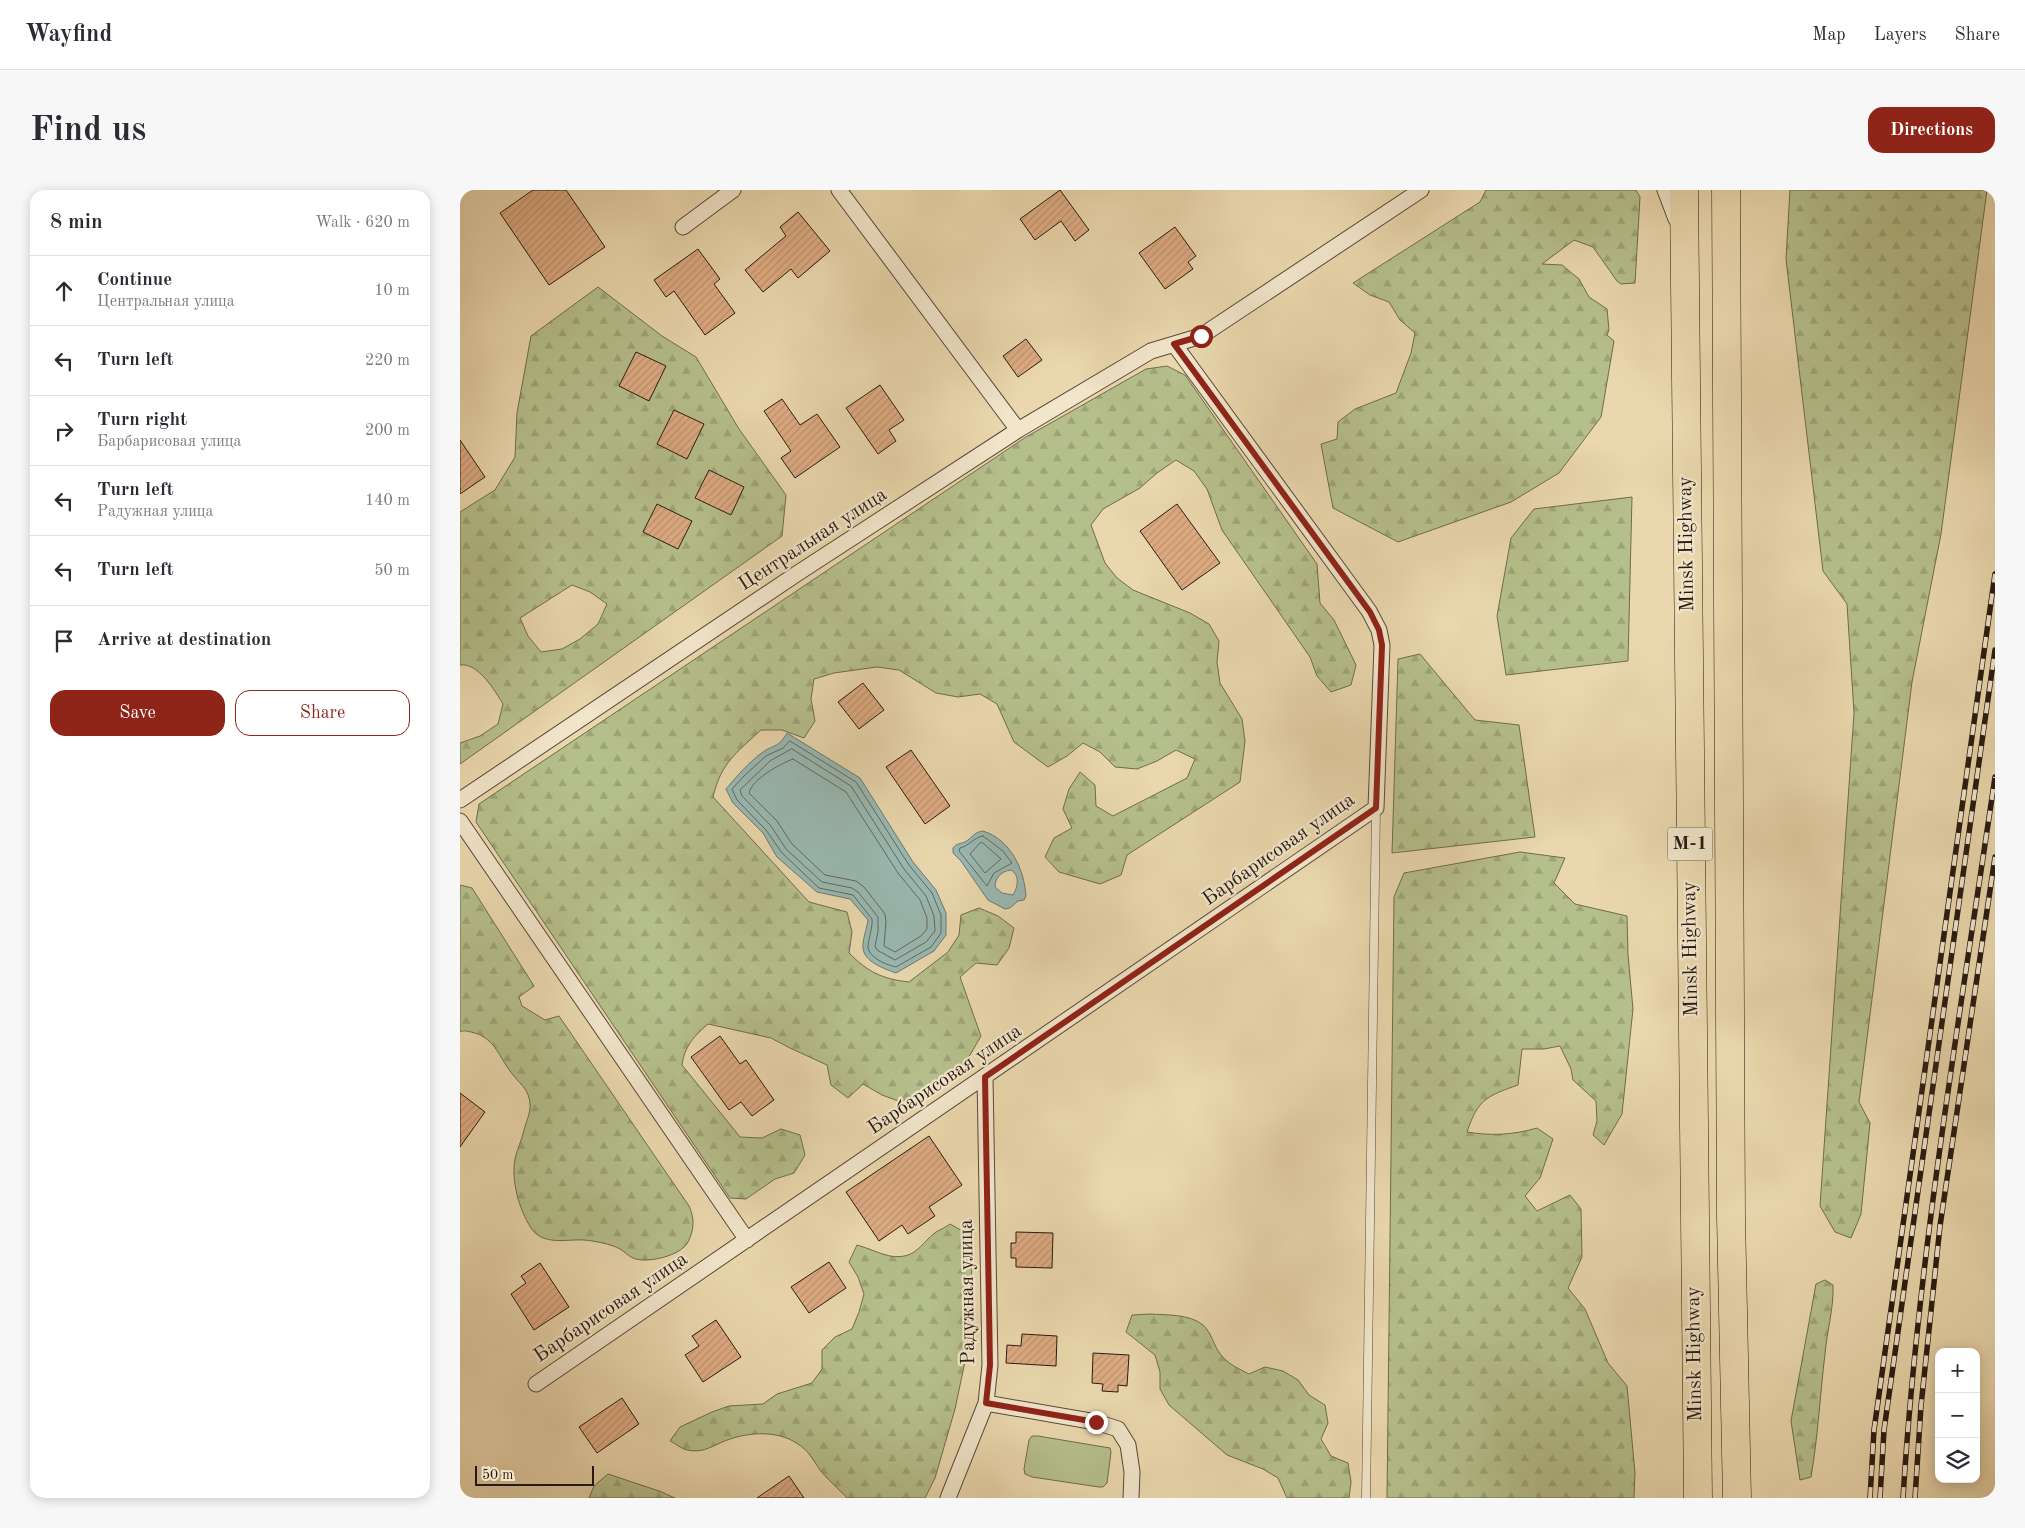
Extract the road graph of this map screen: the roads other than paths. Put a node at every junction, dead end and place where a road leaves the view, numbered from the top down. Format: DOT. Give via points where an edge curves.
graph roads {
  1 [pos="734,190"];
  2 [pos="839,190"];
  3 [pos="1421,190"];
  4 [pos="1665,190"];
  5 [pos="1684,190"];
  6 [pos="1726,190"];
  7 [pos="683,227"];
  8 [pos="1684,243"];
  9 [pos="1174,344"];
  10 [pos="1018,430"];
  11 [pos="460,800"];
  12 [pos="1376,808"];
  13 [pos="460,821"];
  14 [pos="985,1077"];
  15 [pos="747,1240"];
  16 [pos="536,1384"];
  17 [pos="986,1403"];
  18 [pos="948,1498"];
  19 [pos="1131,1498"];
  20 [pos="1366,1498"];
  21 [pos="1698,1498"];
  22 [pos="1736,1498"];
  1 -- 7 [label="street"];
  2 -- 10 [label="street"];
  3 -- 9 [label="street, Центральная улица" via="1201,336"];
  4 -- 8 [label="street"];
  5 -- 8 [label="highway, Minsk Highway / М-1"];
  6 -- 22 [label="highway, Minsk Highway / М-1" via="1731,1217"];
  8 -- 21 [label="highway, Minsk Highway / М-1"];
  9 -- 10 [label="street, Центральная улица" via="1151,352"];
  9 -- 12 [label="street" via="1370,612 1379,630 1382,645"];
  10 -- 11 [label="street, Центральная улица" via="798,572"];
  12 -- 14 [label="street, Барбарисовая улица"];
  12 -- 20 [label="lane"];
  13 -- 15 [label="street"];
  14 -- 15 [label="street, Барбарисовая улица"];
  14 -- 17 [label="street, Радужная улица" via="990,1365"];
  15 -- 16 [label="street, Барбарисовая улица"];
  17 -- 18 [label="street, Радужная улица"];
  17 -- 19 [label="street" via="1096,1422 1118,1429 1128,1445"];
}
